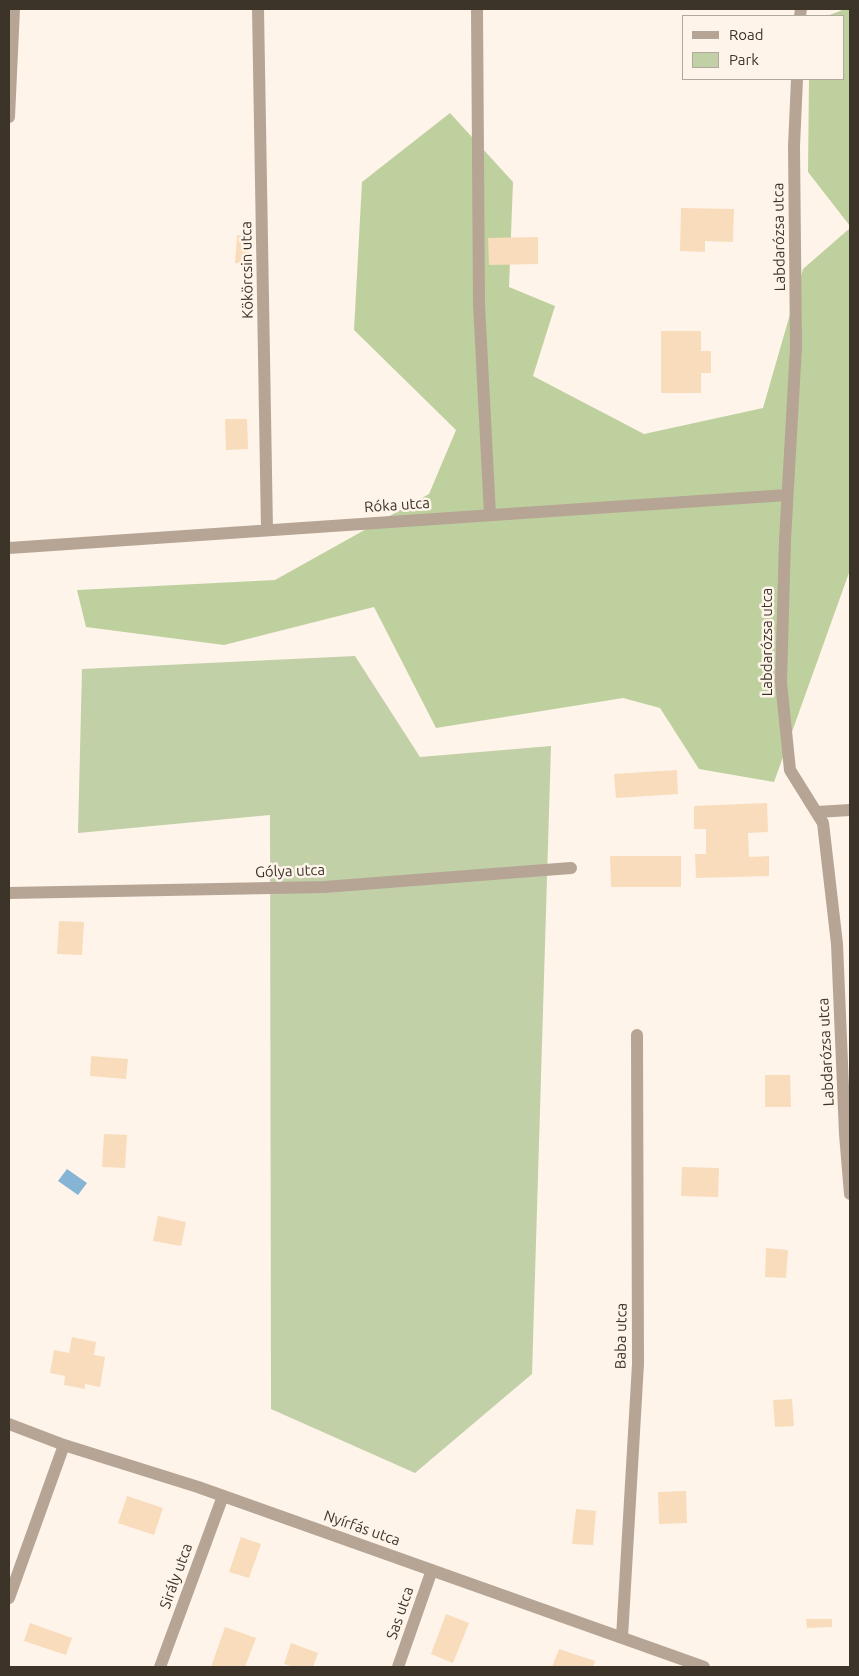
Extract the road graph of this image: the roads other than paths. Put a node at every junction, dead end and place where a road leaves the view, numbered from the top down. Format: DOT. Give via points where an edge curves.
graph roads {
  1 [pos="14,9"];
  2 [pos="258,9"];
  3 [pos="477,9"];
  4 [pos="797,80"];
  5 [pos="9,117"];
  6 [pos="787,495"];
  7 [pos="490,515"];
  8 [pos="267,530"];
  9 [pos="9,548"];
  10 [pos="850,810"];
  11 [pos="817,812"];
  12 [pos="571,868"];
  13 [pos="9,893"];
  14 [pos="637,1036"];
  15 [pos="850,1194"];
  16 [pos="9,1424"];
  17 [pos="64,1445"];
  18 [pos="223,1496"];
  19 [pos="432,1570"];
  20 [pos="9,1598"];
  21 [pos="622,1637"];
  22 [pos="160,1667"];
  23 [pos="398,1667"];
  24 [pos="704,1667"];
  1 -- 5 [label="street"];
  2 -- 8 [label="street, Kökörcsin utca"];
  3 -- 7 [label="street" via="479,304"];
  4 -- 6 [label="street, Labdarózsa utca" via="794,146 796,347"];
  6 -- 7 [label="street, Róka utca"];
  6 -- 11 [label="street, Labdarózsa utca" via="781,682 790,770"];
  7 -- 8 [label="street, Róka utca"];
  8 -- 9 [label="street, Róka utca"];
  10 -- 11 [label="street"];
  11 -- 15 [label="street, Labdarózsa utca" via="824,823 837,944"];
  12 -- 13 [label="street, Gólya utca" via="324,886"];
  14 -- 21 [label="street, Baba utca" via="638,1364"];
  16 -- 17 [label="street, Nyírfás utca"];
  17 -- 18 [label="street, Nyírfás utca"];
  17 -- 20 [label="street"];
  18 -- 19 [label="street, Nyírfás utca"];
  18 -- 22 [label="street, Sirály utca"];
  19 -- 21 [label="street, Nyírfás utca"];
  19 -- 23 [label="street, Sas utca"];
  21 -- 24 [label="street, Nyírfás utca"];
}
